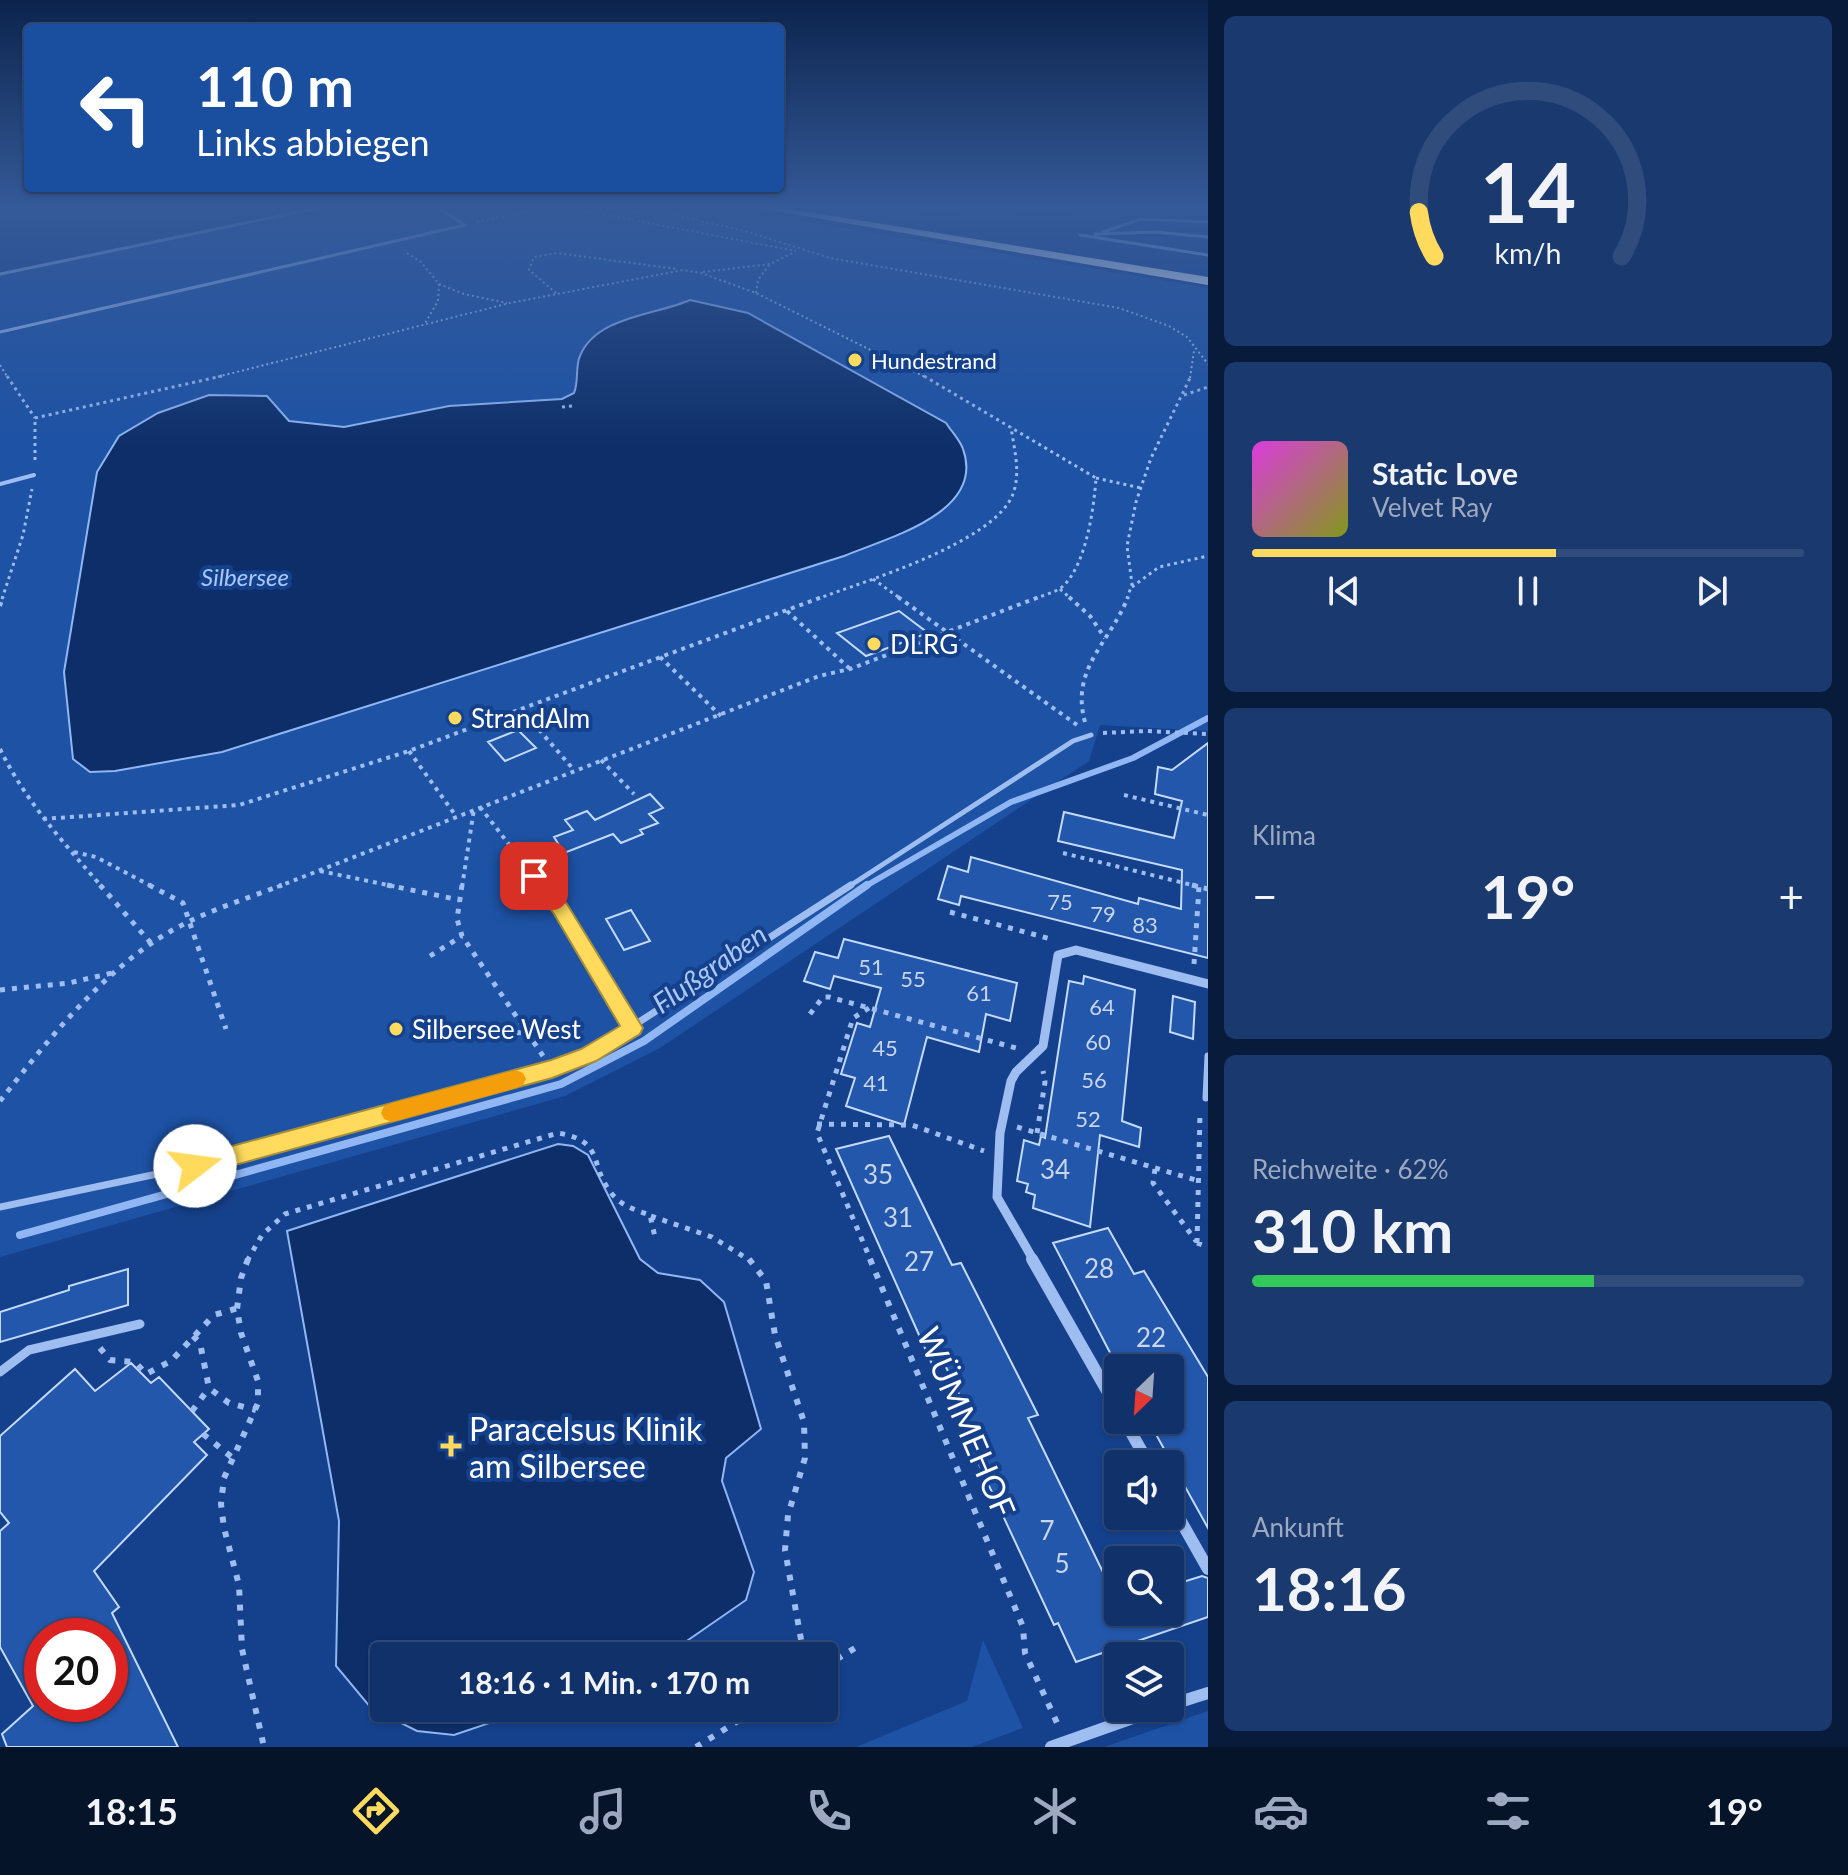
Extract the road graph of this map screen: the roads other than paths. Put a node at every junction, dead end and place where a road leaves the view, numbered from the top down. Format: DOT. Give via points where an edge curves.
graph roads {
  1 [pos="191,288"];
  2 [pos="0,332"];
  3 [pos="34,475"];
  4 [pos="0,484"];
  5 [pos="1091,735"];
  6 [pos="534,876"];
  7 [pos="1208,984"];
  8 [pos="632,1028"];
  9 [pos="1208,1056"];
  10 [pos="1206,1098"];
  11 [pos="0,1207"];
  12 [pos="140,1324"];
  13 [pos="0,1372"];
  14 [pos="1104,1385"];
  15 [pos="1184,1527"];
  16 [pos="1208,1569"];
  17 [pos="1208,1693"];
  18 [pos="1184,1701"];
  19 [pos="1121,1722"];
  20 [pos="1051,1747"];
  1 -- 2 [label="lane"];
  3 -- 4 [label="lane"];
  5 -- 8 [label="lane" via="1061,749"];
  6 -- 8 [label="lane" via="561,909"];
  7 -- 14 [label="street" via="1065,950 1058,955 1043,1046 1013,1077 998,1155 997,1197"];
  8 -- 11 [label="lane" via="552,1069 195,1166"];
  9 -- 10 [label="lane"];
  12 -- 13 [label="lane" via="29,1350"];
  15 -- 16 [label="street"];
  17 -- 18 [label="street"];
  19 -- 20 [label="street"];
}
